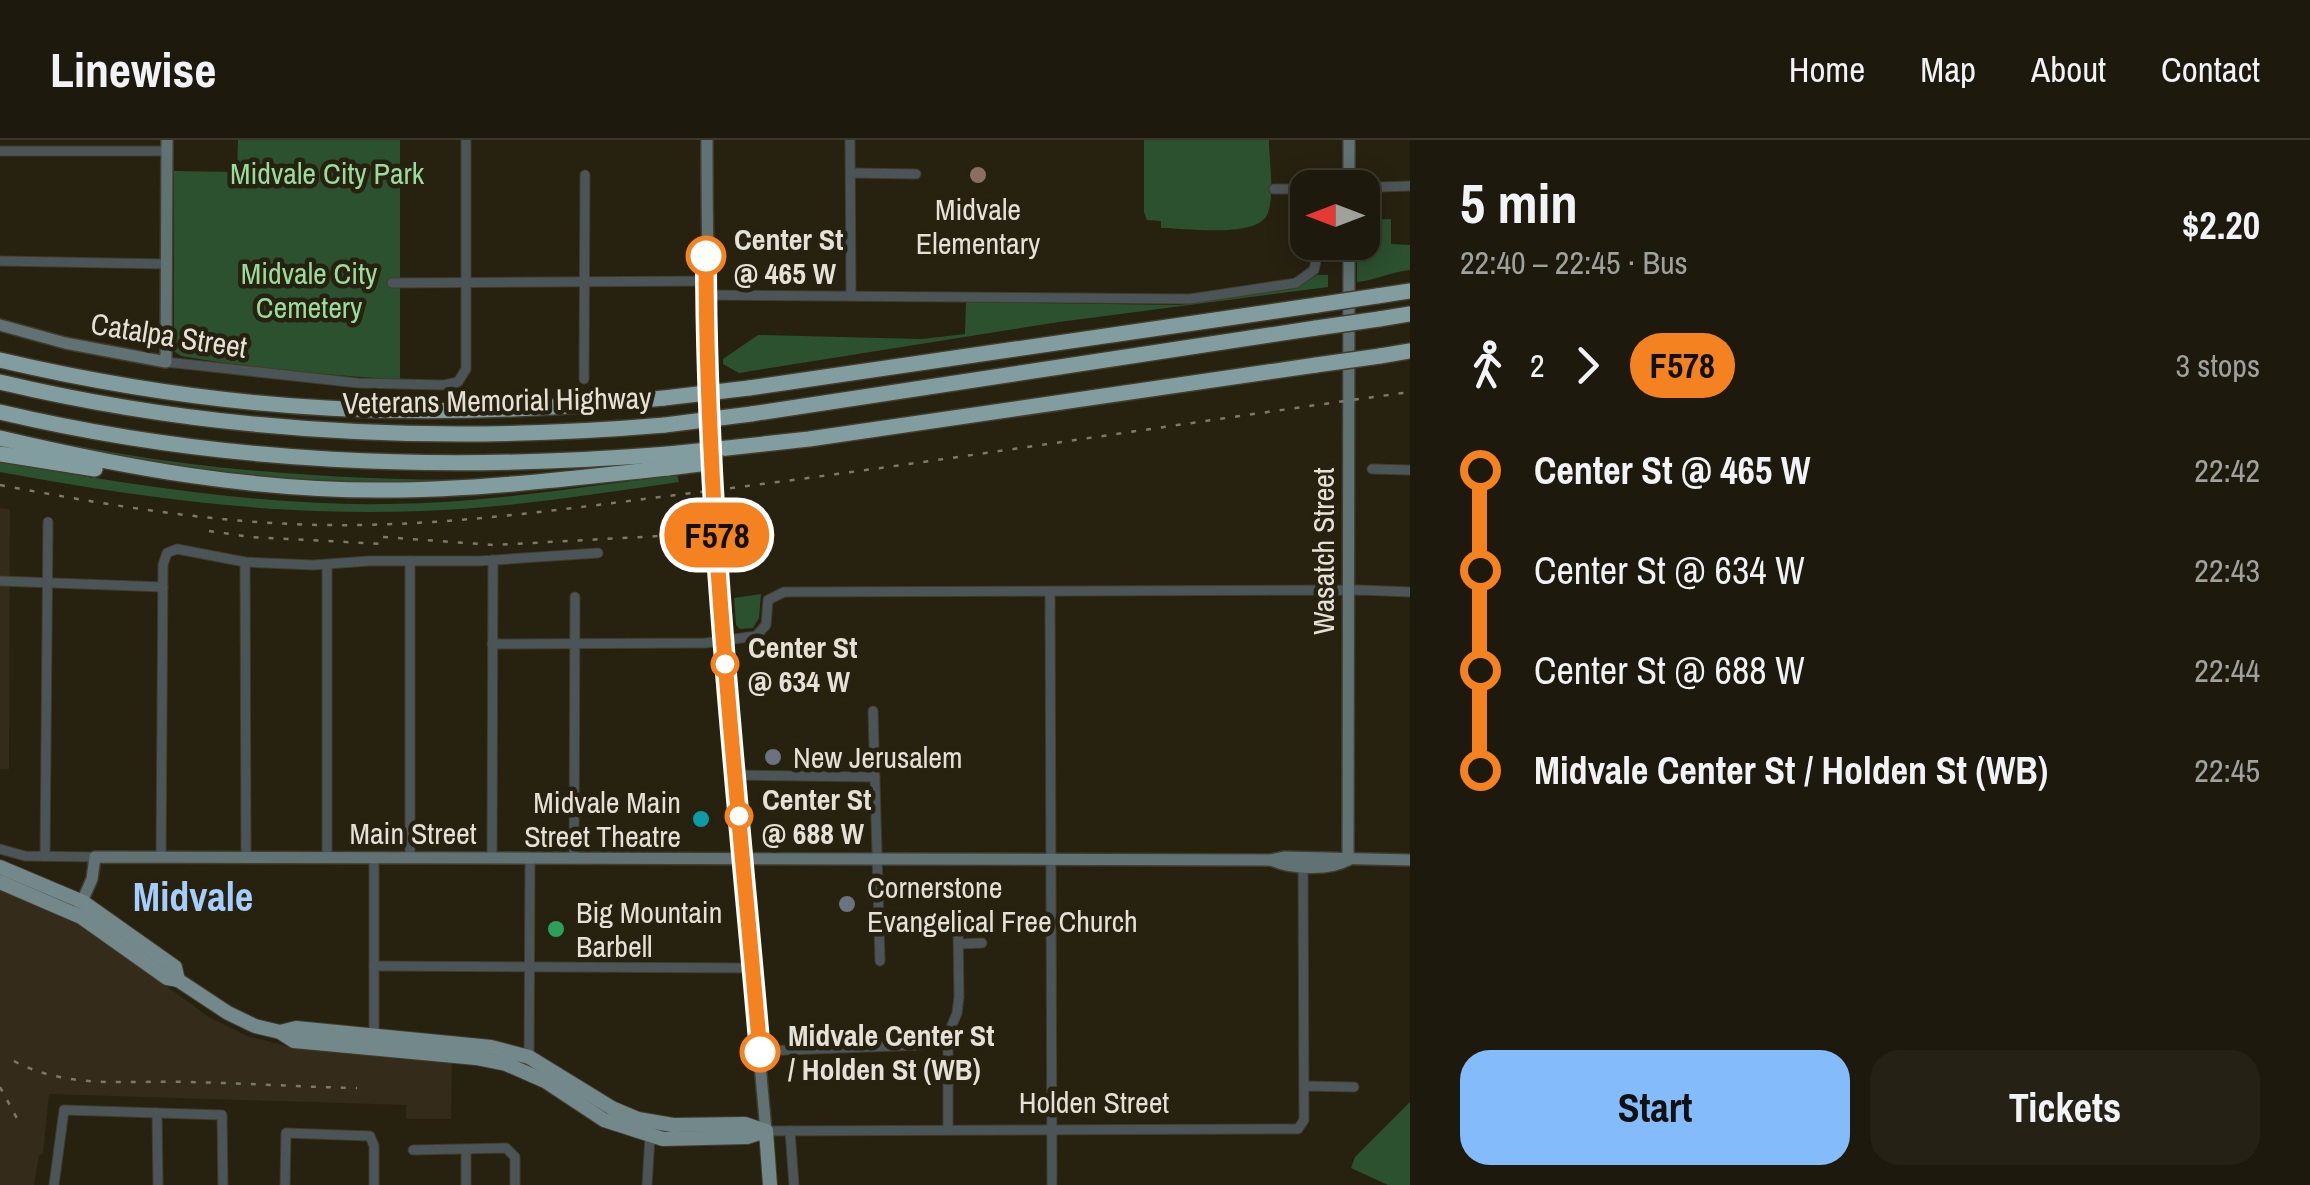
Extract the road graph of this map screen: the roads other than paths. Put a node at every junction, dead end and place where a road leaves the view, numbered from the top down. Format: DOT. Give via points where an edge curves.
graph roads {
  1 [pos="466,140"];
  2 [pos="707,140"];
  3 [pos="850,140"];
  4 [pos="1349,140"];
  5 [pos="167,146"];
  6 [pos="0,152"];
  7 [pos="1349,170"];
  8 [pos="850,173"];
  9 [pos="916,174"];
  10 [pos="584,176"];
  11 [pos="1410,186"];
  12 [pos="1380,187"];
  13 [pos="1274,189"];
  14 [pos="1290,189"];
  15 [pos="1319,260"];
  16 [pos="1349,260"];
  17 [pos="0,261"];
  18 [pos="167,264"];
  19 [pos="584,282"];
  20 [pos="392,283"];
  21 [pos="466,283"];
  22 [pos="706,288"];
  23 [pos="1410,292"];
  24 [pos="851,295"];
  25 [pos="1410,314"];
  26 [pos="0,325"];
  27 [pos="1410,352"];
  28 [pos="0,358"];
  29 [pos="166,362"];
  30 [pos="584,379"];
  31 [pos="0,382"];
  32 [pos="0,412"];
  33 [pos="0,438"];
  34 [pos="0,454"];
  35 [pos="668,461"];
  36 [pos="1372,470"];
  37 [pos="1410,470"];
  38 [pos="286,487"];
  39 [pos="48,522"];
  40 [pos="598,553"];
  41 [pos="410,560"];
  42 [pos="493,560"];
  43 [pos="246,562"];
  44 [pos="326,565"];
  45 [pos="0,581"];
  46 [pos="48,582"];
  47 [pos="163,587"];
  48 [pos="1348,590"];
  49 [pos="1050,592"];
  50 [pos="1410,592"];
  51 [pos="575,597"];
  52 [pos="723,641"];
  53 [pos="492,644"];
  54 [pos="575,644"];
  55 [pos="873,711"];
  56 [pos="735,775"];
  57 [pos="875,776"];
  58 [pos="0,849"];
  59 [pos="46,856"];
  60 [pos="95,857"];
  61 [pos="162,858"];
  62 [pos="246,858"];
  63 [pos="327,858"];
  64 [pos="374,858"];
  65 [pos="410,858"];
  66 [pos="492,858"];
  67 [pos="530,858"];
  68 [pos="574,858"];
  69 [pos="743,859"];
  70 [pos="876,859"];
  71 [pos="1050,860"];
  72 [pos="1271,860"];
  73 [pos="1348,860"];
  74 [pos="1410,860"];
  75 [pos="1303,866"];
  76 [pos="0,867"];
  77 [pos="0,882"];
  78 [pos="80,908"];
  79 [pos="958,930"];
  80 [pos="982,943"];
  81 [pos="959,944"];
  82 [pos="880,962"];
  83 [pos="374,966"];
  84 [pos="530,966"];
  85 [pos="752,968"];
  86 [pos="280,1032"];
  87 [pos="374,1035"];
  88 [pos="922,1045"];
  89 [pos="760,1052"];
  90 [pos="529,1064"];
  91 [pos="1304,1086"];
  92 [pos="1354,1087"];
  93 [pos="158,1113"];
  94 [pos="1051,1128"];
  95 [pos="948,1129"];
  96 [pos="766,1131"];
  97 [pos="790,1131"];
  98 [pos="650,1136"];
  99 [pos="466,1149"];
  100 [pos="414,1150"];
  101 [pos="54,1185"];
  102 [pos="158,1185"];
  103 [pos="224,1185"];
  104 [pos="284,1185"];
  105 [pos="374,1185"];
  106 [pos="466,1185"];
  107 [pos="515,1185"];
  108 [pos="646,1185"];
  109 [pos="770,1185"];
  110 [pos="794,1185"];
  111 [pos="1052,1185"];
  1 -- 21 [label="street"];
  2 -- 22 [label="street"];
  3 -- 8 [label="street"];
  4 -- 7 [label="street"];
  5 -- 6 [label="street"];
  5 -- 18 [label="street"];
  8 -- 9 [label="street"];
  8 -- 24 [label="street"];
  10 -- 19 [label="street"];
  11 -- 12 [label="street"];
  13 -- 14 [label="street"];
  15 -- 24 [label="street" via="1296,283 1190,299"];
  16 -- 48 [label="street, Wasatch Street"];
  17 -- 18 [label="street"];
  18 -- 29 [label="street"];
  19 -- 21 [label="street"];
  19 -- 22 [label="street"];
  19 -- 30 [label="street"];
  20 -- 21 [label="street"];
  21 -- 29 [label="street, Catalpa Street" via="466,369 452,385 358,383"];
  22 -- 24 [label="street"];
  22 -- 52 [label="street"];
  23 -- 28 [label="highway, bridge" via="749,388 453,413 310,409 168,394"];
  25 -- 31 [label="highway, Veterans Memorial Highway, bridge" via="750,414 586,431 300,429 160,414"];
  26 -- 29 [label="street, Catalpa Street"];
  27 -- 35 [label="highway, Veterans Memorial Highway, bridge"];
  32 -- 35 [label="highway, Veterans Memorial Highway" via="166,444 345,462"];
  33 -- 38 [label="highway" via="159,472"];
  34 -- 38 [label="highway" via="177,482"];
  35 -- 38 [label="highway" via="460,488"];
  36 -- 37 [label="street"];
  39 -- 46 [label="street"];
  40 -- 42 [label="street"];
  41 -- 42 [label="street"];
  41 -- 44 [label="street"];
  41 -- 65 [label="street"];
  42 -- 53 [label="street"];
  43 -- 44 [label="street"];
  43 -- 47 [label="street" via="178,549 167,553"];
  43 -- 62 [label="street"];
  44 -- 63 [label="street"];
  45 -- 46 [label="street"];
  46 -- 47 [label="street"];
  46 -- 59 [label="street"];
  47 -- 61 [label="street"];
  48 -- 49 [label="street"];
  48 -- 50 [label="street"];
  48 -- 73 [label="street, Wasatch Street"];
  49 -- 52 [label="street" via="780,592 768,600 759,634"];
  49 -- 71 [label="street"];
  51 -- 54 [label="street"];
  52 -- 54 [label="street"];
  52 -- 56 [label="street"];
  53 -- 54 [label="street"];
  53 -- 66 [label="street"];
  54 -- 68 [label="street"];
  55 -- 57 [label="street"];
  56 -- 57 [label="street"];
  56 -- 69 [label="street"];
  57 -- 70 [label="street"];
  58 -- 59 [label="street, Main Street"];
  59 -- 60 [label="street, Main Street"];
  60 -- 61 [label="street, Main Street"];
  60 -- 78 [label="street"];
  61 -- 62 [label="street, Main Street"];
  62 -- 63 [label="street, Main Street"];
  63 -- 64 [label="street, Main Street"];
  64 -- 65 [label="street, Main Street"];
  64 -- 83 [label="street"];
  65 -- 66 [label="street, Main Street"];
  66 -- 67 [label="street, Main Street"];
  67 -- 68 [label="street, Main Street"];
  67 -- 84 [label="street"];
  68 -- 69 [label="street, Main Street"];
  69 -- 70 [label="street, Main Street"];
  69 -- 85 [label="street"];
  70 -- 71 [label="street, Main Street"];
  70 -- 82 [label="street"];
  71 -- 72 [label="street, Main Street"];
  71 -- 94 [label="street"];
  72 -- 73 [label="street, Main Street"];
  72 -- 75 [label="street, Main Street"];
  73 -- 74 [label="street, Main Street"];
  73 -- 75 [label="street, Main Street"];
  75 -- 91 [label="street"];
  76 -- 78 [label="main road"];
  77 -- 78 [label="main road"];
  78 -- 86 [label="main road, Holden Street" via="175,967 178,980 228,1013"];
  79 -- 81 [label="street"];
  80 -- 81 [label="street"];
  81 -- 95 [label="street" via="959,1005 948,1035"];
  83 -- 84 [label="street"];
  83 -- 87 [label="street"];
  84 -- 85 [label="street"];
  84 -- 90 [label="street"];
  85 -- 89 [label="street"];
  86 -- 87 [label="main road, Holden Street"];
  86 -- 90 [label="main road, Holden Street" via="294,1041"];
  87 -- 90 [label="main road, Holden Street" via="491,1046"];
  88 -- 89 [label="street"];
  89 -- 96 [label="street"];
  90 -- 96 [label="main road, Holden Street" via="638,1119 746,1124"];
  90 -- 98 [label="main road, Holden Street" via="604,1120"];
  91 -- 92 [label="street"];
  91 -- 94 [label="street, Holden Street" via="1302,1126 1294,1130"];
  93 -- 101 [label="street" via="64,1110"];
  93 -- 102 [label="street"];
  93 -- 103 [label="street" via="222,1115"];
  94 -- 95 [label="street, Holden Street"];
  94 -- 111 [label="street"];
  95 -- 97 [label="street, Holden Street"];
  96 -- 97 [label="street, Holden Street"];
  96 -- 98 [label="main road, Holden Street" via="747,1138"];
  96 -- 109 [label="main road"];
  97 -- 110 [label="street"];
  98 -- 108 [label="street"];
  99 -- 100 [label="street"];
  99 -- 106 [label="street"];
  99 -- 107 [label="street" via="512,1152"];
  104 -- 105 [label="street" via="286,1133 372,1138"];
}
